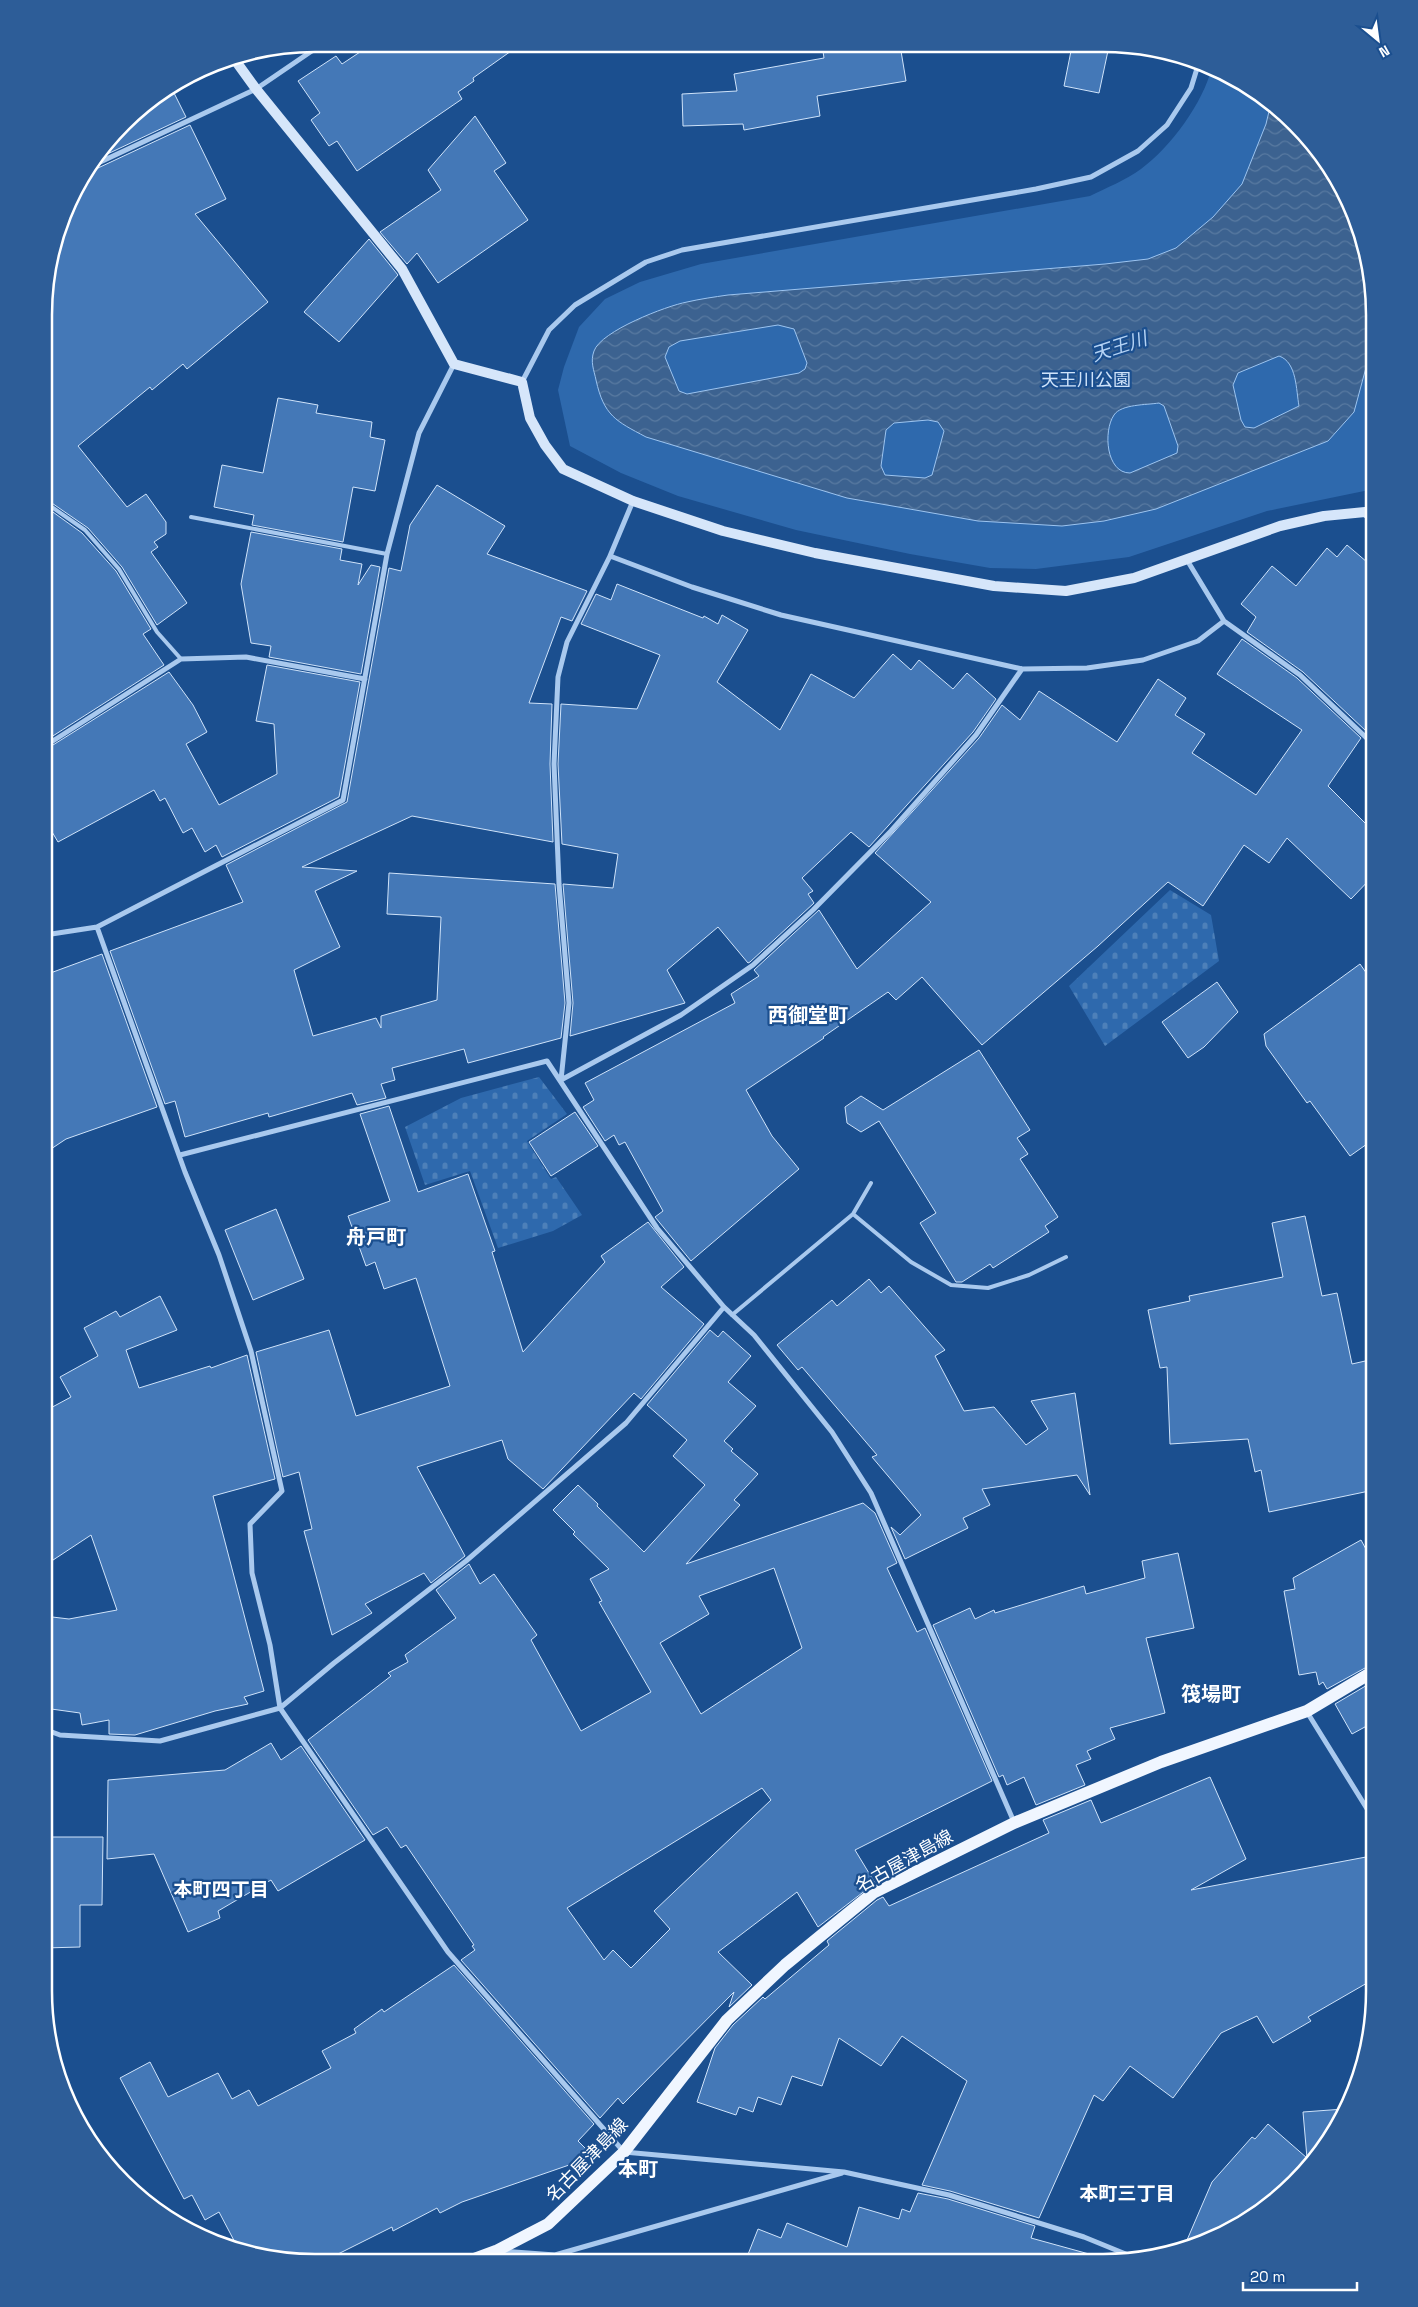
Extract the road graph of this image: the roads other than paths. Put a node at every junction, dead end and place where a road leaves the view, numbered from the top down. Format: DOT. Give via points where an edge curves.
graph roads {
  1 [pos="310,52"];
  2 [pos="238,64"];
  3 [pos="1197,70"];
  4 [pos="256,89"];
  5 [pos="103,161"];
  6 [pos="454,364"];
  7 [pos="522,382"];
  8 [pos="632,501"];
  9 [pos="52,507"];
  10 [pos="1366,513"];
  11 [pos="191,518"];
  12 [pos="387,554"];
  13 [pos="610,556"];
  14 [pos="1187,560"];
  15 [pos="1224,620"];
  16 [pos="181,659"];
  17 [pos="1022,668"];
  18 [pos="365,678"];
  19 [pos="1366,737"];
  20 [pos="52,742"];
  21 [pos="98,927"];
  22 [pos="52,934"];
  23 [pos="561,1080"];
  24 [pos="180,1155"];
  25 [pos="871,1183"];
  26 [pos="853,1214"];
  27 [pos="1066,1257"];
  28 [pos="724,1307"];
  29 [pos="732,1314"];
  30 [pos="1366,1675"];
  31 [pos="280,1708"];
  32 [pos="1307,1712"];
  33 [pos="52,1731"];
  34 [pos="1366,1807"];
  35 [pos="1014,1822"];
  36 [pos="624,2152"];
  37 [pos="844,2172"];
  38 [pos="1124,2253"];
  39 [pos="502,2254"];
  40 [pos="558,2254"];
  1 -- 4 [label="street"];
  2 -- 4 [label="street"];
  3 -- 7 [label="street" via="1191,88 1167,126 1138,152 1091,177 682,250 646,262 575,305 549,330"];
  4 -- 5 [label="street"];
  4 -- 6 [label="street" via="402,269"];
  6 -- 7 [label="street"];
  6 -- 12 [label="street" via="419,433"];
  7 -- 8 [label="street" via="530,418 563,469"];
  8 -- 13 [label="street"];
  8 -- 14 [label="street" via="723,531 815,553 994,586 1066,592 1134,578"];
  9 -- 16 [label="lane" via="85,530 113,562 157,632"];
  10 -- 14 [label="street" via="1324,516 1280,526"];
  11 -- 12 [label="lane"];
  12 -- 18 [label="street"];
  13 -- 17 [label="street" via="780,615"];
  13 -- 23 [label="street" via="567,642 558,677 554,764 559,884 569,1003"];
  14 -- 15 [label="street"];
  15 -- 17 [label="street" via="1198,641 1143,660 1087,668"];
  15 -- 19 [label="street" via="1300,675"];
  16 -- 18 [label="street" via="246,657"];
  16 -- 20 [label="street"];
  17 -- 23 [label="street" via="976,735 891,831 813,910 753,964 681,1015"];
  18 -- 21 [label="street" via="343,800"];
  21 -- 22 [label="street"];
  21 -- 24 [label="street"];
  23 -- 24 [label="street" via="547,1060"];
  23 -- 28 [label="street" via="657,1228"];
  24 -- 31 [label="street" via="219,1255 251,1351 282,1491 250,1524 252,1573 270,1645"];
  25 -- 26 [label="lane"];
  26 -- 27 [label="lane" via="911,1262 951,1285 988,1288 1029,1275"];
  26 -- 29 [label="lane"];
  28 -- 29 [label="street"];
  28 -- 31 [label="street" via="626,1424 466,1561"];
  29 -- 35 [label="street" via="754,1335 832,1432 871,1493"];
  30 -- 32 [label="main road, 名古屋津島線"];
  31 -- 33 [label="street" via="160,1740"];
  31 -- 36 [label="street" via="448,1952"];
  32 -- 34 [label="street"];
  32 -- 35 [label="main road, 名古屋津島線" via="1161,1762"];
  35 -- 36 [label="main road, 名古屋津島線" via="873,1893 785,1965 727,2020"];
  36 -- 37 [label="street"];
  36 -- 39 [label="main road, 名古屋津島線" via="548,2224"];
  37 -- 38 [label="street" via="949,2195 1084,2237"];
  37 -- 40 [label="street"];
}
